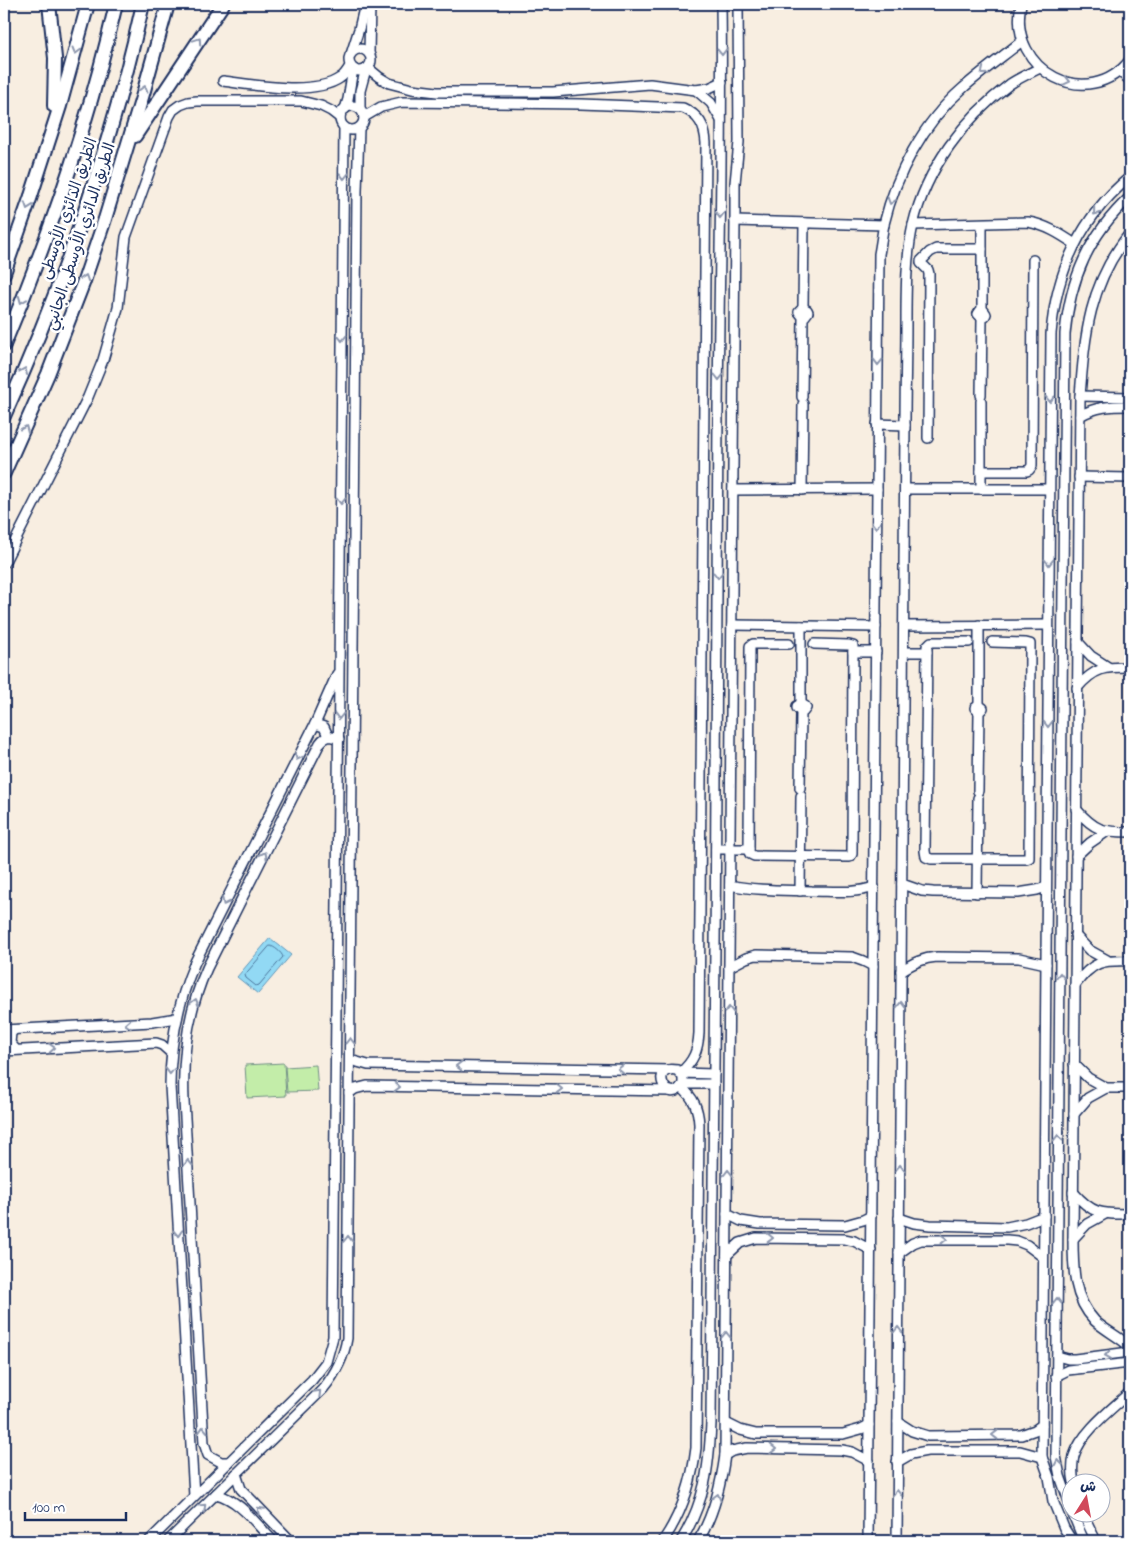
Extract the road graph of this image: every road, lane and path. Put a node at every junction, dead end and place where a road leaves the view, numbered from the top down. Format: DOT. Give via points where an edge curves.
graph roads {
  1 [pos="49,4"];
  2 [pos="88,4"];
  3 [pos="116,4"];
  4 [pos="144,4"];
  5 [pos="168,4"];
  6 [pos="223,4"];
  7 [pos="366,4"];
  8 [pos="370,4"];
  9 [pos="721,4"];
  10 [pos="738,4"];
  11 [pos="1021,4"];
  12 [pos="1022,41"];
  13 [pos="352,51"];
  14 [pos="369,53"];
  15 [pos="1130,60"];
  16 [pos="352,68"];
  17 [pos="1040,68"];
  18 [pos="367,69"];
  19 [pos="1119,71"];
  20 [pos="1130,80"];
  21 [pos="223,81"];
  22 [pos="722,82"];
  23 [pos="696,90"];
  24 [pos="345,109"];
  25 [pos="362,113"];
  26 [pos="340,118"];
  27 [pos="721,120"];
  28 [pos="344,127"];
  29 [pos="358,128"];
  30 [pos="50,135"];
  31 [pos="124,155"];
  32 [pos="1130,177"];
  33 [pos="1130,196"];
  34 [pos="735,221"];
  35 [pos="804,223"];
  36 [pos="982,224"];
  37 [pos="884,225"];
  38 [pos="913,225"];
  39 [pos="719,232"];
  40 [pos="735,232"];
  41 [pos="1130,232"];
  42 [pos="1075,244"];
  43 [pos="982,249"];
  44 [pos="1033,260"];
  45 [pos="4,273"];
  46 [pos="4,345"];
  47 [pos="1050,376"];
  48 [pos="1064,376"];
  49 [pos="1080,396"];
  50 [pos="1130,397"];
  51 [pos="1130,406"];
  52 [pos="4,416"];
  53 [pos="1080,416"];
  54 [pos="877,424"];
  55 [pos="905,425"];
  56 [pos="928,438"];
  57 [pos="981,471"];
  58 [pos="4,473"];
  59 [pos="1079,477"];
  60 [pos="1130,478"];
  61 [pos="877,489"];
  62 [pos="905,489"];
  63 [pos="981,489"];
  64 [pos="1049,489"];
  65 [pos="733,490"];
  66 [pos="802,490"];
  67 [pos="340,532"];
  68 [pos="354,532"];
  69 [pos="718,552"];
  70 [pos="733,552"];
  71 [pos="4,563"];
  72 [pos="732,625"];
  73 [pos="1048,625"];
  74 [pos="801,626"];
  75 [pos="904,626"];
  76 [pos="979,626"];
  77 [pos="876,627"];
  78 [pos="970,642"];
  79 [pos="992,642"];
  80 [pos="1078,642"];
  81 [pos="789,644"];
  82 [pos="814,644"];
  83 [pos="854,652"];
  84 [pos="876,652"];
  85 [pos="904,652"];
  86 [pos="927,652"];
  87 [pos="340,664"];
  88 [pos="1108,667"];
  89 [pos="1130,667"];
  90 [pos="1078,688"];
  91 [pos="315,724"];
  92 [pos="328,736"];
  93 [pos="339,739"];
  94 [pos="1076,809"];
  95 [pos="1106,832"];
  96 [pos="1130,832"];
  97 [pos="716,848"];
  98 [pos="730,848"];
  99 [pos="749,848"];
  100 [pos="1029,851"];
  101 [pos="1047,851"];
  102 [pos="800,856"];
  103 [pos="1076,856"];
  104 [pos="978,859"];
  105 [pos="902,884"];
  106 [pos="730,885"];
  107 [pos="874,886"];
  108 [pos="1046,887"];
  109 [pos="800,891"];
  110 [pos="977,893"];
  111 [pos="1075,935"];
  112 [pos="337,938"];
  113 [pos="351,938"];
  114 [pos="1107,960"];
  115 [pos="1130,961"];
  116 [pos="1046,964"];
  117 [pos="873,966"];
  118 [pos="729,967"];
  119 [pos="901,971"];
  120 [pos="1075,985"];
  121 [pos="177,1018"];
  122 [pos="4,1030"];
  123 [pos="14,1030"];
  124 [pos="16,1050"];
  125 [pos="4,1051"];
  126 [pos="171,1053"];
  127 [pos="350,1060"];
  128 [pos="1074,1064"];
  129 [pos="670,1070"];
  130 [pos="681,1073"];
  131 [pos="714,1074"];
  132 [pos="714,1084"];
  133 [pos="682,1086"];
  134 [pos="1106,1088"];
  135 [pos="1130,1088"];
  136 [pos="671,1091"];
  137 [pos="349,1093"];
  138 [pos="1074,1114"];
  139 [pos="1044,1156"];
  140 [pos="1058,1157"];
  141 [pos="1044,1188"];
  142 [pos="1058,1188"];
  143 [pos="1073,1192"];
  144 [pos="727,1214"];
  145 [pos="1105,1214"];
  146 [pos="1130,1214"];
  147 [pos="871,1216"];
  148 [pos="1044,1216"];
  149 [pos="899,1218"];
  150 [pos="1073,1239"];
  151 [pos="871,1250"];
  152 [pos="899,1253"];
  153 [pos="727,1255"];
  154 [pos="1043,1257"];
  155 [pos="334,1329"];
  156 [pos="347,1330"];
  157 [pos="1130,1347"];
  158 [pos="1130,1352"];
  159 [pos="1056,1356"];
  160 [pos="1130,1363"];
  161 [pos="1056,1376"];
  162 [pos="1130,1392"];
  163 [pos="898,1422"];
  164 [pos="726,1423"];
  165 [pos="869,1425"];
  166 [pos="1042,1425"];
  167 [pos="725,1455"];
  168 [pos="1042,1457"];
  169 [pos="869,1461"];
  170 [pos="229,1462"];
  171 [pos="898,1462"];
  172 [pos="1073,1472"];
  173 [pos="236,1474"];
  174 [pos="1062,1482"];
  175 [pos="216,1494"];
  176 [pos="194,1496"];
  177 [pos="1076,1522"];
  178 [pos="1087,1522"];
  179 [pos="156,1534"];
  180 [pos="149,1541"];
  181 [pos="163,1541"];
  182 [pos="168,1541"];
  183 [pos="273,1541"];
  184 [pos="291,1541"];
  185 [pos="663,1541"];
  186 [pos="680,1541"];
  187 [pos="698,1541"];
  188 [pos="868,1541"];
  189 [pos="897,1541"];
  190 [pos="1072,1541"];
  191 [pos="1084,1541"];
  192 [pos="1096,1541"];
  1 -- 30 [label="highway" via="56,73"];
  2 -- 30 [label="highway, one-way"];
  3 -- 46 [label="highway, الطريق الدائري الأوسطى, one-way" via="68,174"];
  52 -- 4 [label="highway, الطريق الدائري الأوسطى, one-way" via="45,320 84,212 118,104"];
  31 -- 5 [label="highway, الطريق الدائري الأوسطى الجانبي, one-way"];
  31 -- 6 [label="highway, one-way"];
  7 -- 13 [label="street"];
  8 -- 14 [label="street"];
  9 -- 22 [label="street, one-way"];
  10 -- 34 [label="street"];
  11 -- 12 [label="street" via="1019,25"];
  12 -- 17 [label="street"];
  12 -- 37 [label="street, one-way" via="962,89 935,118 900,175"];
  13 -- 14 [label="street" via="361,48"];
  13 -- 16 [label="street" via="348,58"];
  14 -- 18 [label="street" via="371,61"];
  15 -- 19 [label="street"];
  16 -- 18 [label="street" via="358,71"];
  16 -- 21 [label="street" via="340,78 314,87 276,87"];
  16 -- 24 [label="street"];
  17 -- 19 [label="street, one-way" via="1051,76 1079,83 1107,78"];
  17 -- 38 [label="street" via="1011,83 990,100 952,141 927,185"];
  18 -- 23 [label="street" via="389,83 437,92 553,92 650,84"];
  18 -- 25 [label="street" via="360,91"];
  19 -- 20 [label="street"];
  22 -- 23 [label="street"];
  22 -- 27 [label="street"];
  23 -- 27 [label="street" via="711,103"];
  24 -- 25 [label="street" via="352,106"];
  24 -- 26 [label="street"];
  25 -- 29 [label="street" via="363,122"];
  25 -- 130 [label="street" via="402,102 683,108 698,118 706,134 699,1034 697,1051"];
  26 -- 28 [label="street"];
  26 -- 71 [label="street" via="321,106 301,101 197,101 173,110 126,237 118,308 104,360"];
  27 -- 39 [label="street, one-way"];
  28 -- 29 [label="street"];
  28 -- 67 [label="street, one-way"];
  29 -- 68 [label="street"];
  30 -- 45 [label="highway, one-way"];
  58 -- 31 [label="highway, الطريق الدائري الأوسطى الجانبي, one-way" via="73,312"];
  32 -- 42 [label="street, one-way" via="1098,210"];
  33 -- 48 [label="street" via="1097,235 1080,267 1067,313"];
  34 -- 35 [label="street"];
  34 -- 40 [label="street"];
  35 -- 37 [label="street"];
  35 -- 66 [label="street"];
  36 -- 38 [label="street"];
  36 -- 42 [label="street" via="1036,223"];
  36 -- 43 [label="street"];
  37 -- 54 [label="street, one-way" via="879,254"];
  38 -- 55 [label="street" via="906,288"];
  39 -- 40 [label="street"];
  39 -- 69 [label="street, one-way"];
  40 -- 65 [label="street"];
  41 -- 49 [label="street" via="1107,268 1096,294 1086,331"];
  42 -- 47 [label="street" via="1061,277 1053,310"];
  43 -- 56 [label="street" via="936,249 921,261 929,272"];
  43 -- 57 [label="street"];
  44 -- 57 [label="street" via="1032,466 1027,471"];
  47 -- 48 [label="street"];
  47 -- 64 [label="street, one-way"];
  140 -- 48 [label="street, one-way"];
  49 -- 50 [label="street"];
  49 -- 53 [label="street"];
  51 -- 53 [label="street" via="1104,406"];
  53 -- 59 [label="street"];
  54 -- 55 [label="street"];
  54 -- 61 [label="street"];
  55 -- 62 [label="street"];
  57 -- 63 [label="street"];
  59 -- 60 [label="street"];
  59 -- 80 [label="street"];
  61 -- 66 [label="street"];
  61 -- 77 [label="street, one-way"];
  62 -- 63 [label="street"];
  62 -- 75 [label="street"];
  63 -- 64 [label="street"];
  64 -- 73 [label="street, one-way"];
  65 -- 66 [label="street"];
  65 -- 70 [label="street"];
  67 -- 68 [label="street"];
  67 -- 87 [label="street"];
  68 -- 113 [label="street"];
  69 -- 70 [label="street"];
  69 -- 97 [label="street, one-way"];
  70 -- 72 [label="street"];
  72 -- 74 [label="street"];
  72 -- 98 [label="street"];
  73 -- 76 [label="street"];
  73 -- 101 [label="street, one-way"];
  74 -- 77 [label="street"];
  74 -- 102 [label="street"];
  75 -- 76 [label="street"];
  75 -- 85 [label="street"];
  76 -- 104 [label="street"];
  77 -- 84 [label="street"];
  78 -- 86 [label="street" via="931,642"];
  79 -- 100 [label="street" via="1028,643 1030,647"];
  80 -- 88 [label="street"];
  80 -- 90 [label="street"];
  81 -- 99 [label="street" via="750,646"];
  82 -- 83 [label="street" via="851,645"];
  83 -- 84 [label="street"];
  83 -- 102 [label="street" via="852,855"];
  84 -- 107 [label="street"];
  85 -- 86 [label="street"];
  85 -- 105 [label="street"];
  86 -- 104 [label="street" via="926,857"];
  87 -- 91 [label="street"];
  87 -- 93 [label="street, one-way"];
  88 -- 89 [label="street"];
  88 -- 90 [label="street" via="1091,675"];
  90 -- 94 [label="street"];
  91 -- 92 [label="street" via="324,727"];
  91 -- 121 [label="street, one-way" via="195,962"];
  92 -- 93 [label="street"];
  170 -- 92 [label="street, one-way" via="221,1462 208,1455 204,1444 184,1101 186,1038 207,968 320,743"];
  93 -- 112 [label="street"];
  94 -- 95 [label="street" via="1090,823"];
  94 -- 103 [label="street"];
  95 -- 96 [label="street"];
  95 -- 103 [label="street"];
  97 -- 98 [label="street"];
  97 -- 131 [label="street"];
  98 -- 99 [label="street"];
  98 -- 106 [label="street"];
  99 -- 102 [label="street" via="754,856"];
  100 -- 101 [label="street"];
  100 -- 104 [label="street" via="1026,859"];
  101 -- 108 [label="street"];
  102 -- 109 [label="street"];
  103 -- 111 [label="street"];
  104 -- 110 [label="street"];
  105 -- 110 [label="street" via="922,891"];
  105 -- 119 [label="street"];
  106 -- 109 [label="street"];
  106 -- 118 [label="street"];
  107 -- 109 [label="street" via="857,891"];
  107 -- 117 [label="street"];
  108 -- 110 [label="street" via="1028,892"];
  108 -- 116 [label="street"];
  111 -- 114 [label="street" via="1089,950"];
  111 -- 120 [label="street"];
  112 -- 113 [label="street"];
  112 -- 155 [label="street"];
  127 -- 113 [label="street, one-way"];
  114 -- 115 [label="street"];
  114 -- 120 [label="street" via="1089,970"];
  116 -- 119 [label="street" via="1019,958 937,957 918,960"];
  116 -- 139 [label="street"];
  117 -- 118 [label="street" via="846,957 765,955 746,958"];
  117 -- 147 [label="street"];
  144 -- 118 [label="street, one-way"];
  149 -- 119 [label="street, one-way"];
  120 -- 128 [label="street"];
  121 -- 123 [label="street, one-way"];
  121 -- 126 [label="street"];
  122 -- 123 [label="street"];
  123 -- 124 [label="street" via="10,1043"];
  124 -- 125 [label="street"];
  124 -- 126 [label="street, one-way" via="156,1043"];
  126 -- 176 [label="street, one-way" via="170,1102"];
  129 -- 127 [label="street, one-way" via="368,1065"];
  127 -- 137 [label="street"];
  128 -- 134 [label="street" via="1088,1078"];
  128 -- 138 [label="street"];
  129 -- 130 [label="street"];
  129 -- 136 [label="street" via="662,1081 664,1088"];
  130 -- 131 [label="street"];
  130 -- 133 [label="street"];
  131 -- 132 [label="street"];
  132 -- 133 [label="street"];
  132 -- 186 [label="street" via="710,1454 699,1504"];
  133 -- 136 [label="street"];
  133 -- 185 [label="street" via="697,1107 699,1124 696,1448 684,1501"];
  134 -- 135 [label="street"];
  134 -- 138 [label="street" via="1088,1098"];
  137 -- 136 [label="street, one-way" via="367,1086"];
  156 -- 137 [label="street, one-way"];
  138 -- 143 [label="street"];
  139 -- 140 [label="street" via="1049,1161"];
  139 -- 141 [label="street"];
  140 -- 142 [label="street"];
  141 -- 142 [label="street" via="1052,1184"];
  141 -- 148 [label="street"];
  159 -- 142 [label="street, one-way"];
  143 -- 145 [label="street" via="1087,1206"];
  143 -- 150 [label="street"];
  144 -- 147 [label="street" via="741,1221 760,1224 845,1224"];
  144 -- 153 [label="street"];
  145 -- 146 [label="street"];
  145 -- 150 [label="street" via="1087,1224"];
  147 -- 151 [label="street"];
  148 -- 149 [label="street" via="1007,1227 930,1226"];
  148 -- 154 [label="street"];
  149 -- 152 [label="street"];
  150 -- 157 [label="street" via="1074,1279 1078,1295 1096,1321"];
  153 -- 151 [label="street, one-way" via="740,1243 756,1238 844,1239"];
  151 -- 165 [label="street"];
  152 -- 154 [label="street, one-way" via="921,1240 1007,1240 1027,1244"];
  163 -- 152 [label="street, one-way"];
  164 -- 153 [label="street, one-way"];
  154 -- 166 [label="street"];
  155 -- 156 [label="street"];
  155 -- 170 [label="street" via="329,1354 320,1372"];
  173 -- 156 [label="street, one-way" via="331,1379 343,1356"];
  158 -- 159 [label="street, one-way" via="1075,1359"];
  159 -- 161 [label="street"];
  160 -- 161 [label="street" via="1068,1370"];
  174 -- 161 [label="street, one-way" via="1056,1456"];
  162 -- 172 [label="street" via="1080,1443 1074,1454"];
  166 -- 163 [label="street, one-way" via="1028,1433 1013,1436 928,1436"];
  163 -- 171 [label="street"];
  164 -- 165 [label="street" via="732,1428 766,1434 843,1434"];
  164 -- 167 [label="street"];
  165 -- 169 [label="street"];
  166 -- 168 [label="street"];
  167 -- 169 [label="street, one-way" via="747,1448 842,1450"];
  187 -- 167 [label="street, one-way" via="718,1495"];
  168 -- 171 [label="street" via="1020,1451 928,1451 911,1454"];
  168 -- 190 [label="street" via="1053,1501"];
  169 -- 188 [label="street"];
  170 -- 176 [label="street"];
  189 -- 171 [label="street, one-way"];
  173 -- 175 [label="street"];
  184 -- 173 [label="street, one-way" via="241,1489"];
  182 -- 175 [label="street, one-way"];
  175 -- 183 [label="street" via="236,1503"];
  176 -- 179 [label="street"];
  177 -- 191 [label="street"];
  178 -- 192 [label="street"];
  179 -- 180 [label="street"];
  179 -- 181 [label="street"];
}
